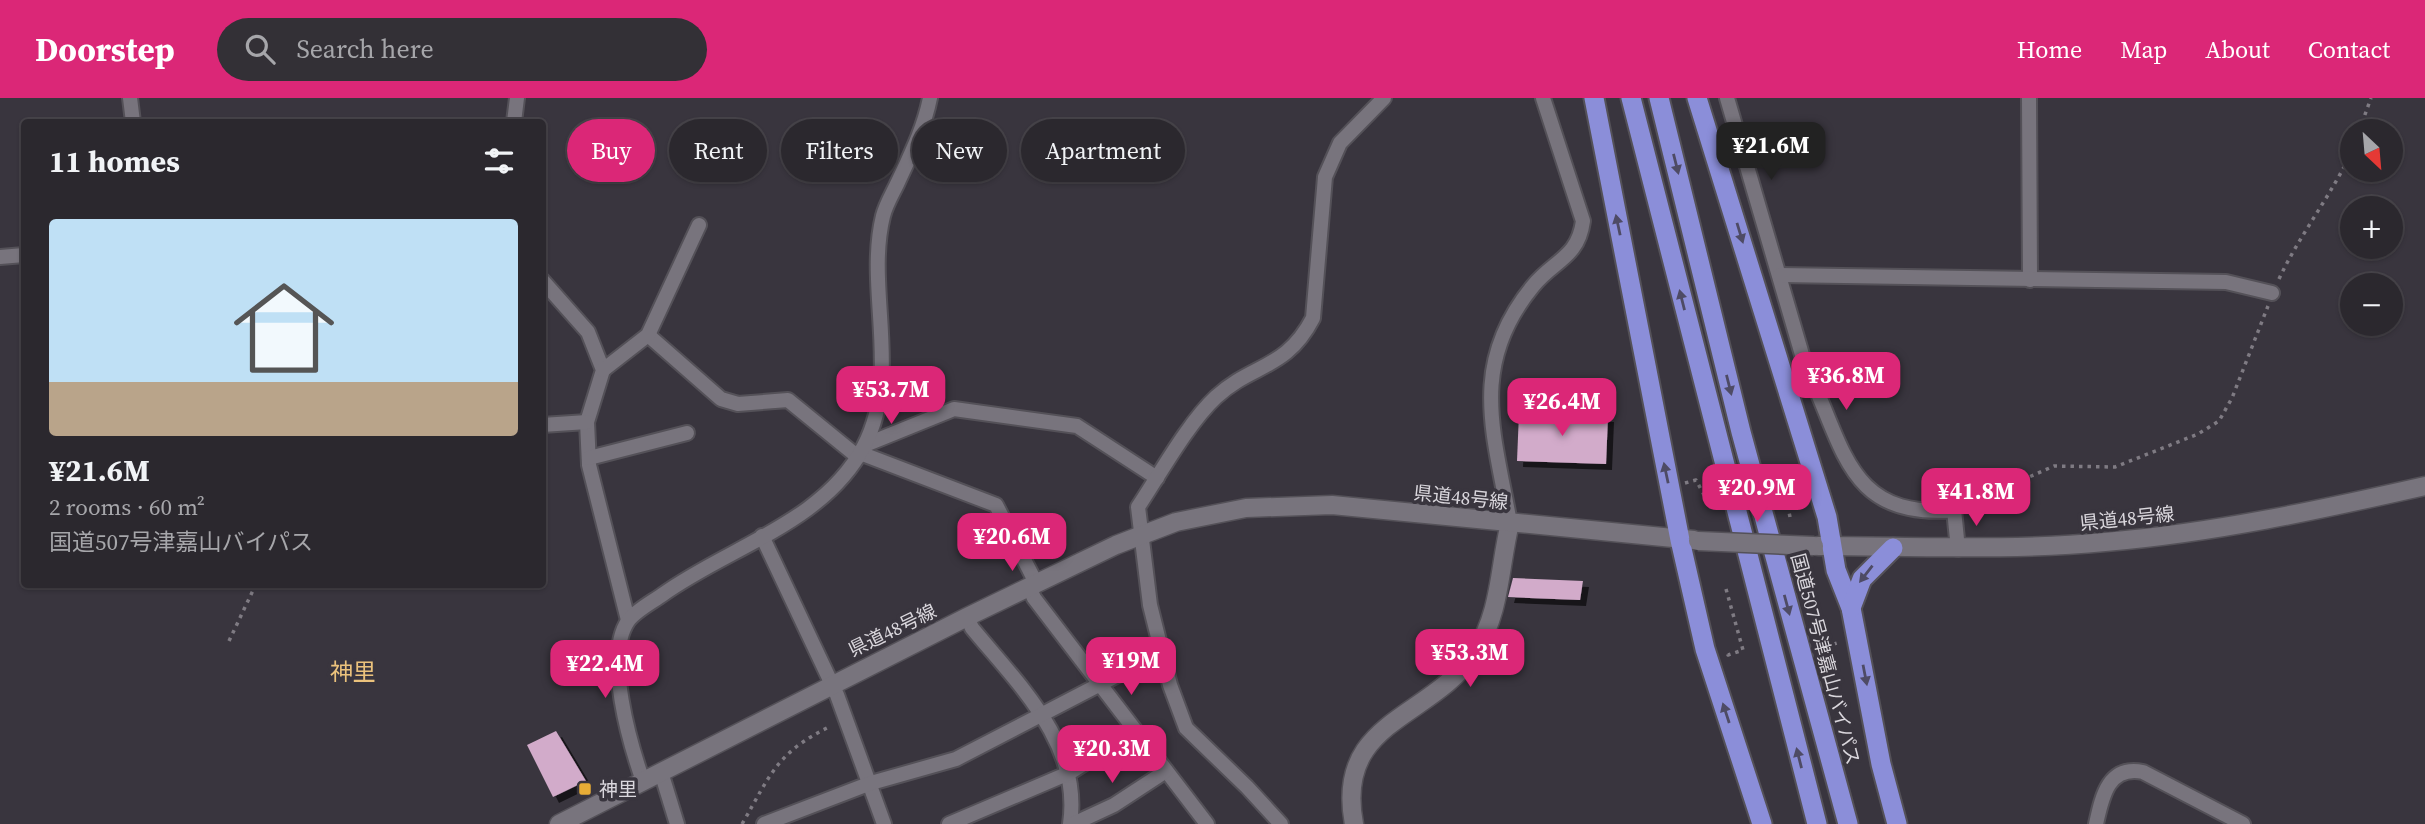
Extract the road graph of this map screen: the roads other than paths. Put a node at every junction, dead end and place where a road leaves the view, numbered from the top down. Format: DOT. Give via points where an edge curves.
graph roads {
  1 [pos="130,98"];
  2 [pos="517,98"];
  3 [pos="930,98"];
  4 [pos="1384,98"];
  5 [pos="1543,98"];
  6 [pos="1594,98"];
  7 [pos="1631,98"];
  8 [pos="1660,98"];
  9 [pos="1697,98"];
  10 [pos="1727,98"];
  11 [pos="2029,98"];
  12 [pos="133,119"];
  13 [pos="514,119"];
  14 [pos="699,225"];
  15 [pos="21,255"];
  16 [pos="0,257"];
  17 [pos="1780,275"];
  18 [pos="2030,280"];
  19 [pos="546,285"];
  20 [pos="2272,293"];
  21 [pos="648,335"];
  22 [pos="603,370"];
  23 [pos="587,422"];
  24 [pos="546,425"];
  25 [pos="687,433"];
  26 [pos="861,451"];
  27 [pos="589,458"];
  28 [pos="1157,478"];
  29 [pos="2425,486"];
  30 [pos="1510,523"];
  31 [pos="1141,534"];
  32 [pos="762,536"];
  33 [pos="1688,540"];
  34 [pos="1823,546"];
  35 [pos="1893,548"];
  36 [pos="1958,549"];
  37 [pos="1032,585"];
  38 [pos="1851,608"];
  39 [pos="967,617"];
  40 [pos="628,620"];
  41 [pos="1164,652"];
  42 [pos="831,684"];
  43 [pos="1101,685"];
  44 [pos="1044,716"];
  45 [pos="1135,732"];
  46 [pos="661,772"];
  47 [pos="1166,772"];
  48 [pos="1069,773"];
  49 [pos="643,781"];
  50 [pos="872,783"];
  51 [pos="559,824"];
  52 [pos="677,824"];
  53 [pos="764,824"];
  54 [pos="884,824"];
  55 [pos="949,824"];
  56 [pos="1071,824"];
  57 [pos="1207,824"];
  58 [pos="1281,824"];
  59 [pos="1354,824"];
  60 [pos="1762,824"];
  61 [pos="1817,824"];
  62 [pos="1848,824"];
  63 [pos="1897,824"];
  64 [pos="2096,824"];
  65 [pos="2244,824"];
  1 -- 12 [label="street"];
  2 -- 13 [label="street"];
  3 -- 26 [label="street" via="925,126 883,214 879,244 883,362 873,430"];
  4 -- 28 [label="street" via="1340,143 1325,177 1313,318 1304,335 1290,353 1238,380 1214,399"];
  5 -- 30 [label="street" via="1583,221 1581,240 1571,254 1531,288 1502,335 1492,367 1490,409"];
  33 -- 6 [label="highway, one-way"];
  61 -- 7 [label="highway, one-way"];
  8 -- 62 [label="highway, 国道507号津嘉山バイパス, one-way" via="1741,432"];
  9 -- 34 [label="highway, one-way" via="1827,517"];
  10 -- 17 [label="street"];
  11 -- 18 [label="street"];
  14 -- 21 [label="street"];
  15 -- 16 [label="street"];
  17 -- 18 [label="street"];
  17 -- 36 [label="street" via="1805,365 1860,483 1885,502 1911,510 1954,510"];
  18 -- 20 [label="street" via="2226,282"];
  19 -- 22 [label="street" via="588,332"];
  21 -- 22 [label="street"];
  21 -- 26 [label="street" via="721,399 738,404 788,400"];
  22 -- 23 [label="street"];
  23 -- 24 [label="street"];
  23 -- 27 [label="street"];
  25 -- 27 [label="street"];
  26 -- 28 [label="street" via="954,409 1077,426"];
  26 -- 32 [label="street" via="842,479 811,507"];
  26 -- 37 [label="street" via="996,505"];
  27 -- 40 [label="street"];
  28 -- 31 [label="street" via="1138,507"];
  29 -- 36 [label="main road, 県道48号線" via="2309,512 2171,535"];
  30 -- 31 [label="main road, 県道48号線" via="1332,505 1276,505 1214,512"];
  30 -- 33 [label="main road, 県道48号線"];
  30 -- 59 [label="main road" via="1497,604 1486,633 1457,675 1379,731 1366,747 1354,768 1349,797"];
  31 -- 37 [label="main road, 県道48号線"];
  31 -- 41 [label="street" via="1150,605"];
  32 -- 40 [label="street" via="687,576"];
  32 -- 42 [label="street"];
  33 -- 34 [label="main road, 県道48号線, bridge"];
  60 -- 33 [label="highway, one-way" via="1705,649"];
  34 -- 35 [label="main road, 県道48号線"];
  34 -- 38 [label="highway"];
  35 -- 36 [label="main road, 県道48号線"];
  35 -- 38 [label="highway, one-way" via="1861,579"];
  37 -- 39 [label="main road, 県道48号線"];
  37 -- 43 [label="street" via="1034,598"];
  38 -- 63 [label="highway, one-way"];
  39 -- 42 [label="main road, 県道48号線"];
  39 -- 44 [label="street"];
  40 -- 49 [label="street" via="621,637 619,676"];
  41 -- 43 [label="street"];
  41 -- 58 [label="street" via="1186,728"];
  42 -- 46 [label="main road, 県道48号線"];
  42 -- 50 [label="street"];
  43 -- 44 [label="street"];
  43 -- 45 [label="street"];
  44 -- 48 [label="street"];
  44 -- 50 [label="street" via="956,759"];
  45 -- 47 [label="street"];
  45 -- 48 [label="street"];
  46 -- 49 [label="main road, 県道48号線"];
  46 -- 52 [label="street"];
  47 -- 56 [label="street" via="1114,805"];
  47 -- 57 [label="street"];
  48 -- 55 [label="street"];
  48 -- 56 [label="street"];
  49 -- 51 [label="main road, 県道48号線"];
  50 -- 53 [label="street"];
  50 -- 54 [label="street"];
  64 -- 65 [label="street" via="2108,783 2131,769"];
}
